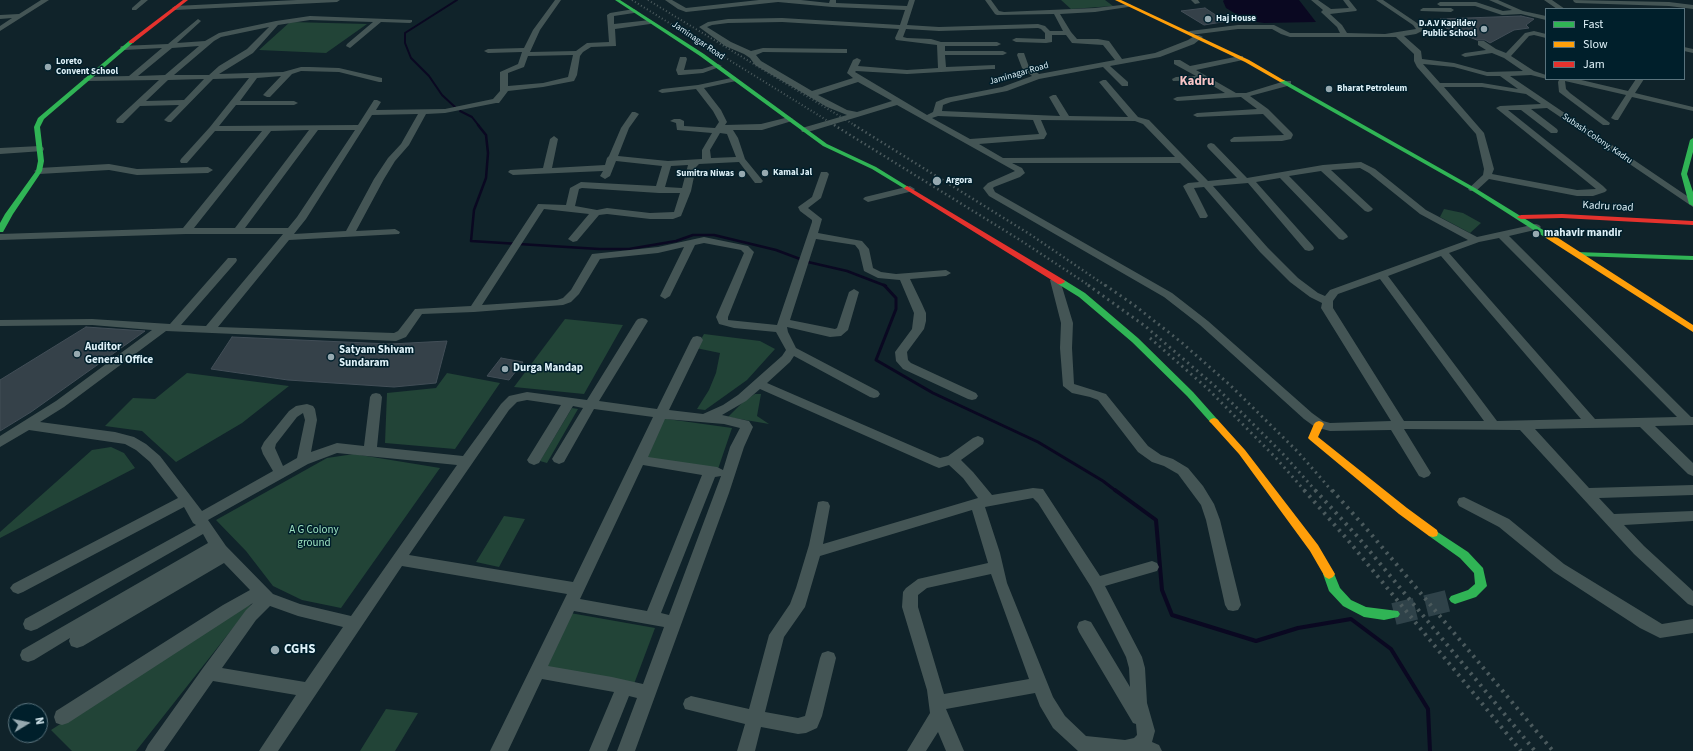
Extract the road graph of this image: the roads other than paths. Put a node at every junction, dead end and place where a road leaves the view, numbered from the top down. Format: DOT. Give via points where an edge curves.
graph roads {
  1 [pos="46,0"];
  2 [pos="145,0"];
  3 [pos="186,0"];
  4 [pos="337,0"];
  5 [pos="558,0"];
  6 [pos="617,0"];
  7 [pos="668,0"];
  8 [pos="723,0"];
  9 [pos="777,0"];
  10 [pos="780,0"];
  11 [pos="912,0"];
  12 [pos="988,0"];
  13 [pos="1117,0"];
  14 [pos="1314,0"];
  15 [pos="1346,0"];
  16 [pos="1379,0"];
  17 [pos="1492,0"];
  18 [pos="1510,0"];
  19 [pos="1547,0"];
  20 [pos="1576,1"];
  21 [pos="1602,1"];
  22 [pos="1643,1"];
  23 [pos="832,2"];
  24 [pos="1437,2"];
  25 [pos="1503,4"];
  26 [pos="729,5"];
  27 [pos="1128,5"];
  28 [pos="1692,5"];
  29 [pos="175,8"];
  30 [pos="909,8"];
  31 [pos="1560,8"];
  32 [pos="1612,8"];
  33 [pos="134,9"];
  34 [pos="1424,10"];
  35 [pos="1449,10"];
  36 [pos="1494,10"];
  37 [pos="634,11"];
  38 [pos="1329,11"];
  39 [pos="1056,12"];
  40 [pos="1524,13"];
  41 [pos="1545,13"];
  42 [pos="1685,13"];
  43 [pos="21,16"];
  44 [pos="0,17"];
  45 [pos="1545,18"];
  46 [pos="379,20"];
  47 [pos="198,21"];
  48 [pos="410,21"];
  49 [pos="650,22"];
  50 [pos="276,23"];
  51 [pos="904,26"];
  52 [pos="611,27"];
  53 [pos="0,29"];
  54 [pos="1068,32"];
  55 [pos="1048,33"];
  56 [pos="1194,35"];
  57 [pos="1344,35"];
  58 [pos="1398,35"];
  59 [pos="1545,36"];
  60 [pos="1016,40"];
  61 [pos="1481,43"];
  62 [pos="205,44"];
  63 [pos="941,44"];
  64 [pos="997,44"];
  65 [pos="170,46"];
  66 [pos="350,46"];
  67 [pos="124,48"];
  68 [pos="507,50"];
  69 [pos="488,51"];
  70 [pos="844,51"];
  71 [pos="1493,51"];
  72 [pos="526,52"];
  73 [pos="577,53"];
  74 [pos="942,53"];
  75 [pos="1003,53"];
  76 [pos="750,54"];
  77 [pos="1021,55"];
  78 [pos="1465,55"];
  79 [pos="1507,56"];
  80 [pos="1240,58"];
  81 [pos="683,59"];
  82 [pos="857,60"];
  83 [pos="1418,61"];
  84 [pos="1120,62"];
  85 [pos="1177,62"];
  86 [pos="1105,65"];
  87 [pos="718,66"];
  88 [pos="992,67"];
  89 [pos="852,68"];
  90 [pos="1188,69"];
  91 [pos="507,70"];
  92 [pos="942,70"];
  93 [pos="1531,73"];
  94 [pos="288,74"];
  95 [pos="1502,74"];
  96 [pos="255,76"];
  97 [pos="1037,77"];
  98 [pos="1545,77"];
  99 [pos="131,78"];
  100 [pos="166,78"];
  101 [pos="211,78"];
  102 [pos="1203,78"];
  103 [pos="733,79"];
  104 [pos="859,79"];
  105 [pos="1176,79"];
  106 [pos="87,80"];
  107 [pos="379,80"];
  108 [pos="1564,80"];
  109 [pos="1639,80"];
  110 [pos="1103,82"];
  111 [pos="1288,83"];
  112 [pos="1125,84"];
  113 [pos="1439,85"];
  114 [pos="700,87"];
  115 [pos="504,89"];
  116 [pos="662,91"];
  117 [pos="1529,93"];
  118 [pos="812,94"];
  119 [pos="267,95"];
  120 [pos="1239,95"];
  121 [pos="1630,95"];
  122 [pos="1053,97"];
  123 [pos="1178,99"];
  124 [pos="185,102"];
  125 [pos="377,102"];
  126 [pos="899,102"];
  127 [pos="234,103"];
  128 [pos="294,103"];
  129 [pos="138,104"];
  130 [pos="1523,106"];
  131 [pos="1548,106"];
  132 [pos="1693,109"];
  133 [pos="1265,111"];
  134 [pos="423,112"];
  135 [pos="370,113"];
  136 [pos="937,113"];
  137 [pos="635,114"];
  138 [pos="856,114"];
  139 [pos="1197,115"];
  140 [pos="1036,117"];
  141 [pos="924,118"];
  142 [pos="1615,118"];
  143 [pos="789,119"];
  144 [pos="1066,119"];
  145 [pos="1135,119"];
  146 [pos="168,120"];
  147 [pos="120,121"];
  148 [pos="674,121"];
  149 [pos="1606,124"];
  150 [pos="316,127"];
  151 [pos="362,127"];
  152 [pos="268,128"];
  153 [pos="213,129"];
  154 [pos="719,129"];
  155 [pos="805,130"];
  156 [pos="1554,131"];
  157 [pos="554,139"];
  158 [pos="1234,140"];
  159 [pos="1693,140"];
  160 [pos="968,142"];
  161 [pos="1211,146"];
  162 [pos="40,149"];
  163 [pos="0,151"];
  164 [pos="611,158"];
  165 [pos="741,159"];
  166 [pos="1002,160"];
  167 [pos="1182,160"];
  168 [pos="184,161"];
  169 [pos="707,161"];
  170 [pos="697,162"];
  171 [pos="668,164"];
  172 [pos="608,168"];
  173 [pos="1323,168"];
  174 [pos="208,170"];
  175 [pos="547,170"];
  176 [pos="39,171"];
  177 [pos="513,172"];
  178 [pos="824,174"];
  179 [pos="1688,174"];
  180 [pos="1282,175"];
  181 [pos="1487,176"];
  182 [pos="1247,180"];
  183 [pos="758,181"];
  184 [pos="1205,183"];
  185 [pos="601,185"];
  186 [pos="910,189"];
  187 [pos="1473,189"];
  188 [pos="659,190"];
  189 [pos="686,191"];
  190 [pos="868,199"];
  191 [pos="1693,204"];
  192 [pos="570,208"];
  193 [pos="1368,209"];
  194 [pos="595,213"];
  195 [pos="4,216"];
  196 [pos="1203,216"];
  197 [pos="1521,217"];
  198 [pos="1693,223"];
  199 [pos="1536,227"];
  200 [pos="0,230"];
  201 [pos="186,231"];
  202 [pos="237,232"];
  203 [pos="394,232"];
  204 [pos="289,234"];
  205 [pos="350,234"];
  206 [pos="1501,234"];
  207 [pos="813,235"];
  208 [pos="0,237"];
  209 [pos="1343,237"];
  210 [pos="573,239"];
  211 [pos="1476,240"];
  212 [pos="691,243"];
  213 [pos="1309,248"];
  214 [pos="1443,253"];
  215 [pos="1578,254"];
  216 [pos="1693,258"];
  217 [pos="232,260"];
  218 [pos="946,273"];
  219 [pos="903,276"];
  220 [pos="1383,276"];
  221 [pos="1055,280"];
  222 [pos="854,292"];
  223 [pos="665,296"];
  224 [pos="1328,301"];
  225 [pos="474,310"];
  226 [pos="642,321"];
  227 [pos="0,323"];
  228 [pos="782,325"];
  229 [pos="167,327"];
  230 [pos="1693,329"];
  231 [pos="208,330"];
  232 [pos="697,340"];
  233 [pos="792,350"];
  234 [pos="759,384"];
  235 [pos="874,394"];
  236 [pos="972,396"];
  237 [pos="376,397"];
  238 [pos="570,401"];
  239 [pos="591,404"];
  240 [pos="661,414"];
  241 [pos="704,418"];
  242 [pos="1690,421"];
  243 [pos="1643,422"];
  244 [pos="1591,423"];
  245 [pos="1320,424"];
  246 [pos="28,425"];
  247 [pos="1398,425"];
  248 [pos="1523,425"];
  249 [pos="1494,426"];
  250 [pos="978,441"];
  251 [pos="0,442"];
  252 [pos="370,451"];
  253 [pos="559,459"];
  254 [pos="534,460"];
  255 [pos="639,460"];
  256 [pos="952,460"];
  257 [pos="303,461"];
  258 [pos="466,461"];
  259 [pos="710,471"];
  260 [pos="1693,471"];
  261 [pos="281,473"];
  262 [pos="1424,473"];
  263 [pos="728,474"];
  264 [pos="1693,490"];
  265 [pos="1586,493"];
  266 [pos="186,500"];
  267 [pos="983,502"];
  268 [pos="1464,502"];
  269 [pos="823,506"];
  270 [pos="1693,516"];
  271 [pos="1611,520"];
  272 [pos="201,523"];
  273 [pos="221,550"];
  274 [pos="815,552"];
  275 [pos="398,560"];
  276 [pos="996,567"];
  277 [pos="1152,567"];
  278 [pos="1096,583"];
  279 [pos="18,588"];
  280 [pos="577,589"];
  281 [pos="265,594"];
  282 [pos="1691,596"];
  283 [pos="1455,599"];
  284 [pos="571,604"];
  285 [pos="1233,606"];
  286 [pos="1394,614"];
  287 [pos="652,617"];
  288 [pos="673,622"];
  289 [pos="356,623"];
  290 [pos="31,624"];
  291 [pos="1693,626"];
  292 [pos="1085,627"];
  293 [pos="77,641"];
  294 [pos="28,655"];
  295 [pos="828,658"];
  296 [pos="537,672"];
  297 [pos="209,673"];
  298 [pos="1040,685"];
  299 [pos="624,688"];
  300 [pos="309,690"];
  301 [pos="648,694"];
  302 [pos="691,704"];
  303 [pos="938,708"];
  304 [pos="62,717"];
  305 [pos="755,718"];
  306 [pos="1146,730"];
  307 [pos="1087,747"];
  308 [pos="1145,748"];
  309 [pos="154,751"];
  310 [pos="268,751"];
  311 [pos="499,751"];
  312 [pos="598,751"];
  313 [pos="626,751"];
  314 [pos="746,751"];
  315 [pos="916,751"];
  316 [pos="955,751"];
  1 -- 43 [label="street"];
  2 -- 33 [label="street"];
  3 -- 29 [label="street"];
  4 -- 29 [label="street"];
  5 -- 72 [label="street" via="539,26"];
  6 -- 37 [label="street, Jaminagar Road"];
  7 -- 26 [label="street" via="684,10"];
  8 -- 26 [label="street"];
  9 -- 26 [label="street"];
  10 -- 23 [label="street"];
  11 -- 30 [label="street"];
  12 -- 39 [label="street" via="996,13 1000,14"];
  13 -- 27 [label="street"];
  14 -- 38 [label="street"];
  15 -- 38 [label="street" via="1354,10"];
  16 -- 58 [label="street, Jaminagar Road" via="1420,30"];
  17 -- 25 [label="street"];
  18 -- 25 [label="street" via="1512,2"];
  19 -- 31 [label="street"];
  20 -- 21 [label="street"];
  21 -- 22 [label="street"];
  21 -- 32 [label="street"];
  22 -- 28 [label="street"];
  23 -- 30 [label="street"];
  24 -- 35 [label="street"];
  24 -- 36 [label="street" via="1476,4"];
  25 -- 40 [label="street"];
  27 -- 39 [label="street"];
  27 -- 56 [label="street"];
  28 -- 42 [label="street"];
  29 -- 67 [label="street"];
  30 -- 51 [label="street"];
  34 -- 35 [label="street"];
  35 -- 36 [label="street"];
  36 -- 40 [label="street" via="1502,13"];
  37 -- 49 [label="street, Jaminagar Road"];
  37 -- 52 [label="street" via="610,15"];
  38 -- 57 [label="street" via="1324,12 1340,26"];
  39 -- 54 [label="street"];
  40 -- 41 [label="street"];
  40 -- 45 [label="street"];
  43 -- 44 [label="street"];
  43 -- 53 [label="street"];
  46 -- 48 [label="street"];
  46 -- 50 [label="street" via="321,18"];
  46 -- 66 [label="street"];
  47 -- 65 [label="street"];
  49 -- 52 [label="street"];
  49 -- 87 [label="street, Jaminagar Road"];
  50 -- 62 [label="street" via="216,36"];
  50 -- 101 [label="street" via="250,51"];
  51 -- 55 [label="street" via="951,29 1038,26"];
  51 -- 63 [label="street" via="899,36 901,39"];
  51 -- 76 [label="street" via="761,20 723,21 702,27 728,44"];
  52 -- 73 [label="street" via="613,44 588,46"];
  54 -- 55 [label="street"];
  54 -- 84 [label="street" via="1075,41 1106,43"];
  55 -- 60 [label="street" via="1049,40"];
  56 -- 57 [label="street, Jaminagar Road" via="1238,27 1265,27 1290,35"];
  56 -- 80 [label="street"];
  56 -- 84 [label="street, Jaminagar Road" via="1166,53"];
  57 -- 58 [label="street, Jaminagar Road"];
  58 -- 83 [label="street" via="1418,53"];
  59 -- 79 [label="street" via="1527,34"];
  61 -- 71 [label="street"];
  62 -- 65 [label="street"];
  62 -- 100 [label="street"];
  63 -- 64 [label="street"];
  63 -- 74 [label="street"];
  65 -- 67 [label="street"];
  65 -- 99 [label="street"];
  67 -- 106 [label="street"];
  68 -- 69 [label="street"];
  68 -- 72 [label="street"];
  68 -- 91 [label="street" via="504,60"];
  70 -- 76 [label="street" via="763,50"];
  71 -- 78 [label="street"];
  71 -- 79 [label="street"];
  72 -- 73 [label="street"];
  72 -- 91 [label="street" via="520,66"];
  73 -- 115 [label="street" via="571,79"];
  74 -- 75 [label="street"];
  74 -- 92 [label="street"];
  76 -- 118 [label="street" via="758,63"];
  77 -- 97 [label="street" via="1026,68"];
  79 -- 93 [label="street"];
  80 -- 90 [label="street"];
  80 -- 111 [label="street"];
  81 -- 87 [label="street" via="681,73"];
  82 -- 89 [label="street"];
  83 -- 95 [label="street" via="1454,65 1488,74"];
  83 -- 113 [label="street"];
  84 -- 86 [label="street, Jaminagar Road"];
  85 -- 90 [label="street"];
  86 -- 97 [label="street, Jaminagar Road"];
  86 -- 112 [label="street"];
  87 -- 103 [label="street, Jaminagar Road"];
  88 -- 92 [label="street"];
  89 -- 92 [label="street" via="907,72"];
  89 -- 104 [label="street" via="851,72"];
  90 -- 102 [label="street"];
  91 -- 115 [label="street" via="504,73"];
  93 -- 95 [label="street"];
  93 -- 98 [label="street"];
  94 -- 96 [label="street"];
  94 -- 107 [label="street" via="301,69 329,69"];
  94 -- 119 [label="street"];
  95 -- 117 [label="street, Subash Colony, Kadru"];
  96 -- 101 [label="street"];
  96 -- 127 [label="street"];
  97 -- 136 [label="street, Jaminagar Road" via="1004,89 943,102 939,104"];
  99 -- 100 [label="street"];
  99 -- 106 [label="street"];
  100 -- 101 [label="street"];
  100 -- 129 [label="street"];
  101 -- 124 [label="street"];
  102 -- 105 [label="street"];
  102 -- 120 [label="street"];
  103 -- 114 [label="street"];
  103 -- 143 [label="street, Jaminagar Road"];
  104 -- 118 [label="street"];
  104 -- 126 [label="street"];
  106 -- 162 [label="street" via="38,123"];
  108 -- 121 [label="street"];
  108 -- 149 [label="street" via="1562,90"];
  109 -- 121 [label="street"];
  110 -- 145 [label="street"];
  111 -- 120 [label="street"];
  111 -- 187 [label="street"];
  113 -- 117 [label="street" via="1482,85"];
  113 -- 181 [label="street" via="1476,127 1482,138 1489,169"];
  114 -- 116 [label="street" via="690,86"];
  114 -- 154 [label="street" via="723,119"];
  115 -- 134 [label="street" via="502,96 493,102 452,110"];
  117 -- 131 [label="street, Subash Colony, Kadru"];
  118 -- 138 [label="street" via="837,108"];
  120 -- 123 [label="street"];
  120 -- 133 [label="street"];
  121 -- 132 [label="street"];
  121 -- 142 [label="street"];
  122 -- 144 [label="street"];
  124 -- 129 [label="street"];
  124 -- 146 [label="street"];
  125 -- 135 [label="street"];
  126 -- 138 [label="street"];
  126 -- 141 [label="street"];
  127 -- 128 [label="street"];
  127 -- 153 [label="street"];
  129 -- 147 [label="street"];
  130 -- 131 [label="street"];
  130 -- 156 [label="street"];
  130 -- 181 [label="street" via="1500,108 1602,190 1576,193"];
  131 -- 191 [label="street, Subash Colony, Kadru"];
  133 -- 139 [label="street"];
  133 -- 158 [label="street" via="1289,135 1288,137"];
  134 -- 135 [label="street"];
  134 -- 205 [label="street" via="405,145 378,178"];
  135 -- 151 [label="street"];
  136 -- 140 [label="street"];
  136 -- 141 [label="street, Jaminagar Road"];
  137 -- 164 [label="street" via="625,128"];
  138 -- 155 [label="street"];
  140 -- 144 [label="street"];
  140 -- 160 [label="street" via="1043,134 1041,136"];
  141 -- 160 [label="street"];
  143 -- 154 [label="street" via="762,127"];
  143 -- 155 [label="street, Jaminagar Road"];
  144 -- 145 [label="street"];
  145 -- 167 [label="street" via="1146,122"];
  148 -- 154 [label="street" via="680,121 680,128"];
  150 -- 151 [label="street"];
  150 -- 152 [label="street"];
  150 -- 202 [label="street"];
  151 -- 204 [label="street"];
  152 -- 153 [label="street"];
  152 -- 201 [label="street"];
  153 -- 168 [label="street"];
  154 -- 165 [label="street" via="732,134"];
  154 -- 169 [label="street" via="706,150"];
  155 -- 186 [label="street, Jaminagar Road" via="825,145 874,168"];
  157 -- 175 [label="street"];
  159 -- 179 [label="street"];
  160 -- 166 [label="street"];
  161 -- 182 [label="street"];
  162 -- 163 [label="street"];
  162 -- 176 [label="street"];
  164 -- 171 [label="street"];
  164 -- 172 [label="street"];
  165 -- 169 [label="street"];
  165 -- 183 [label="street"];
  166 -- 167 [label="street"];
  166 -- 245 [label="street" via="1020,173 991,185 988,188 992,194 1168,295"];
  167 -- 184 [label="street"];
  169 -- 170 [label="street"];
  170 -- 171 [label="street"];
  170 -- 189 [label="street" via="692,166"];
  171 -- 188 [label="street"];
  172 -- 175 [label="street"];
  172 -- 185 [label="street"];
  173 -- 180 [label="street"];
  173 -- 193 [label="street"];
  173 -- 211 [label="street" via="1355,165 1367,168 1423,212"];
  174 -- 176 [label="street" via="137,172 109,167"];
  175 -- 177 [label="street"];
  176 -- 195 [label="street"];
  178 -- 207 [label="street" via="816,198 802,207 817,219"];
  179 -- 191 [label="street"];
  180 -- 182 [label="street"];
  180 -- 209 [label="street"];
  181 -- 187 [label="street"];
  182 -- 184 [label="street"];
  182 -- 213 [label="street"];
  184 -- 196 [label="street" via="1188,186"];
  184 -- 224 [label="street" via="1255,242 1294,280 1314,295"];
  185 -- 188 [label="street"];
  185 -- 192 [label="street" via="576,187"];
  186 -- 190 [label="street"];
  186 -- 221 [label="street, Jaminagar Road"];
  187 -- 197 [label="street"];
  188 -- 189 [label="street"];
  189 -- 194 [label="street" via="679,212 675,215 650,216 607,211"];
  192 -- 194 [label="street"];
  192 -- 225 [label="street" via="541,206"];
  194 -- 210 [label="street"];
  195 -- 200 [label="street"];
  197 -- 198 [label="street, Kadru road" via="1556,216"];
  197 -- 199 [label="street"];
  199 -- 206 [label="street"];
  199 -- 215 [label="street"];
  201 -- 202 [label="street"];
  201 -- 208 [label="street"];
  202 -- 204 [label="street"];
  203 -- 205 [label="street"];
  204 -- 205 [label="street"];
  204 -- 231 [label="street"];
  206 -- 211 [label="street"];
  206 -- 242 [label="street"];
  207 -- 219 [label="street" via="858,243 864,249 866,266 870,272 886,276"];
  207 -- 228 [label="street"];
  211 -- 214 [label="street"];
  212 -- 223 [label="street"];
  212 -- 225 [label="street" via="648,251 596,256 575,292 564,302"];
  212 -- 228 [label="street" via="709,241 744,248 749,252 722,317 723,322"];
  214 -- 220 [label="street"];
  214 -- 244 [label="street"];
  215 -- 216 [label="street"];
  215 -- 230 [label="street"];
  217 -- 229 [label="street"];
  218 -- 219 [label="street"];
  219 -- 236 [label="street" via="917,304 920,321 918,330 900,352 902,361 907,366"];
  220 -- 224 [label="street" via="1334,292"];
  220 -- 249 [label="street"];
  221 -- 285 [label="street" via="1067,323 1069,386 1102,397 1143,449 1157,459 1183,470 1198,490 1213,520"];
  221 -- 286 [label="street, Jaminagar Road" via="1082,295 1135,340 1190,394 1242,452 1314,548 1328,571 1335,591 1347,603 1364,612"];
  222 -- 228 [label="street" via="842,330 837,333"];
  224 -- 247 [label="street" via="1327,308"];
  225 -- 231 [label="street" via="419,311 402,334 396,337"];
  226 -- 239 [label="street"];
  227 -- 229 [label="street" via="92,322"];
  228 -- 233 [label="street" via="782,332"];
  229 -- 231 [label="street"];
  229 -- 246 [label="street"];
  232 -- 240 [label="street"];
  233 -- 234 [label="street"];
  233 -- 235 [label="street"];
  234 -- 241 [label="street" via="727,408"];
  234 -- 256 [label="street" via="939,463"];
  237 -- 252 [label="street"];
  238 -- 239 [label="street"];
  238 -- 254 [label="street"];
  238 -- 258 [label="street" via="527,396 513,399"];
  239 -- 240 [label="street"];
  239 -- 253 [label="street"];
  240 -- 241 [label="street"];
  240 -- 255 [label="street"];
  241 -- 263 [label="street" via="747,427"];
  242 -- 243 [label="street"];
  243 -- 244 [label="street"];
  243 -- 260 [label="street"];
  244 -- 248 [label="street"];
  245 -- 247 [label="street" via="1330,427"];
  245 -- 283 [label="street" via="1313,438 1403,511 1464,555 1479,571 1481,586 1472,594"];
  246 -- 251 [label="street"];
  246 -- 266 [label="street" via="129,440 155,459"];
  247 -- 249 [label="street"];
  247 -- 262 [label="street"];
  248 -- 249 [label="street"];
  248 -- 265 [label="street"];
  250 -- 256 [label="street"];
  252 -- 257 [label="street" via="337,448"];
  252 -- 258 [label="street"];
  255 -- 259 [label="street"];
  255 -- 280 [label="street"];
  256 -- 267 [label="street" via="968,475"];
  257 -- 261 [label="street"];
  257 -- 261 [label="street" via="311,420 307,408 293,414 270,442 270,454"];
  258 -- 275 [label="street"];
  259 -- 263 [label="street"];
  259 -- 287 [label="street"];
  261 -- 272 [label="street"];
  263 -- 288 [label="street"];
  264 -- 265 [label="street"];
  265 -- 271 [label="street"];
  266 -- 272 [label="street"];
  266 -- 279 [label="street"];
  267 -- 274 [label="street"];
  267 -- 276 [label="street"];
  267 -- 278 [label="street" via="1038,493"];
  268 -- 291 [label="street" via="1504,523 1559,568 1646,623 1667,632"];
  269 -- 274 [label="street"];
  270 -- 271 [label="street"];
  271 -- 282 [label="street" via="1639,550"];
  272 -- 273 [label="street"];
  272 -- 290 [label="street"];
  273 -- 281 [label="street"];
  273 -- 293 [label="street"];
  273 -- 294 [label="street"];
  274 -- 305 [label="street" via="797,607 777,635"];
  275 -- 280 [label="street"];
  275 -- 289 [label="street"];
  276 -- 298 [label="street" via="1004,595"];
  276 -- 303 [label="street" via="923,583 911,592 910,607"];
  277 -- 278 [label="street"];
  278 -- 306 [label="street" via="1134,657 1139,703"];
  280 -- 284 [label="street"];
  281 -- 289 [label="street" via="298,610"];
  281 -- 297 [label="street"];
  281 -- 304 [label="street" via="228,610"];
  284 -- 287 [label="street"];
  284 -- 296 [label="street"];
  287 -- 288 [label="street"];
  288 -- 301 [label="street"];
  289 -- 300 [label="street"];
  292 -- 306 [label="street"];
  295 -- 305 [label="street" via="819,700 811,722 798,726"];
  296 -- 299 [label="street"];
  296 -- 311 [label="street"];
  297 -- 300 [label="street"];
  297 -- 309 [label="street"];
  298 -- 303 [label="street"];
  298 -- 307 [label="street" via="1059,722"];
  299 -- 301 [label="street"];
  299 -- 312 [label="street"];
  300 -- 310 [label="street"];
  301 -- 313 [label="street"];
  302 -- 305 [label="street"];
  303 -- 315 [label="street" via="930,730"];
  303 -- 316 [label="street"];
  305 -- 314 [label="street"];
  306 -- 308 [label="street"];
  307 -- 308 [label="street"];
}
